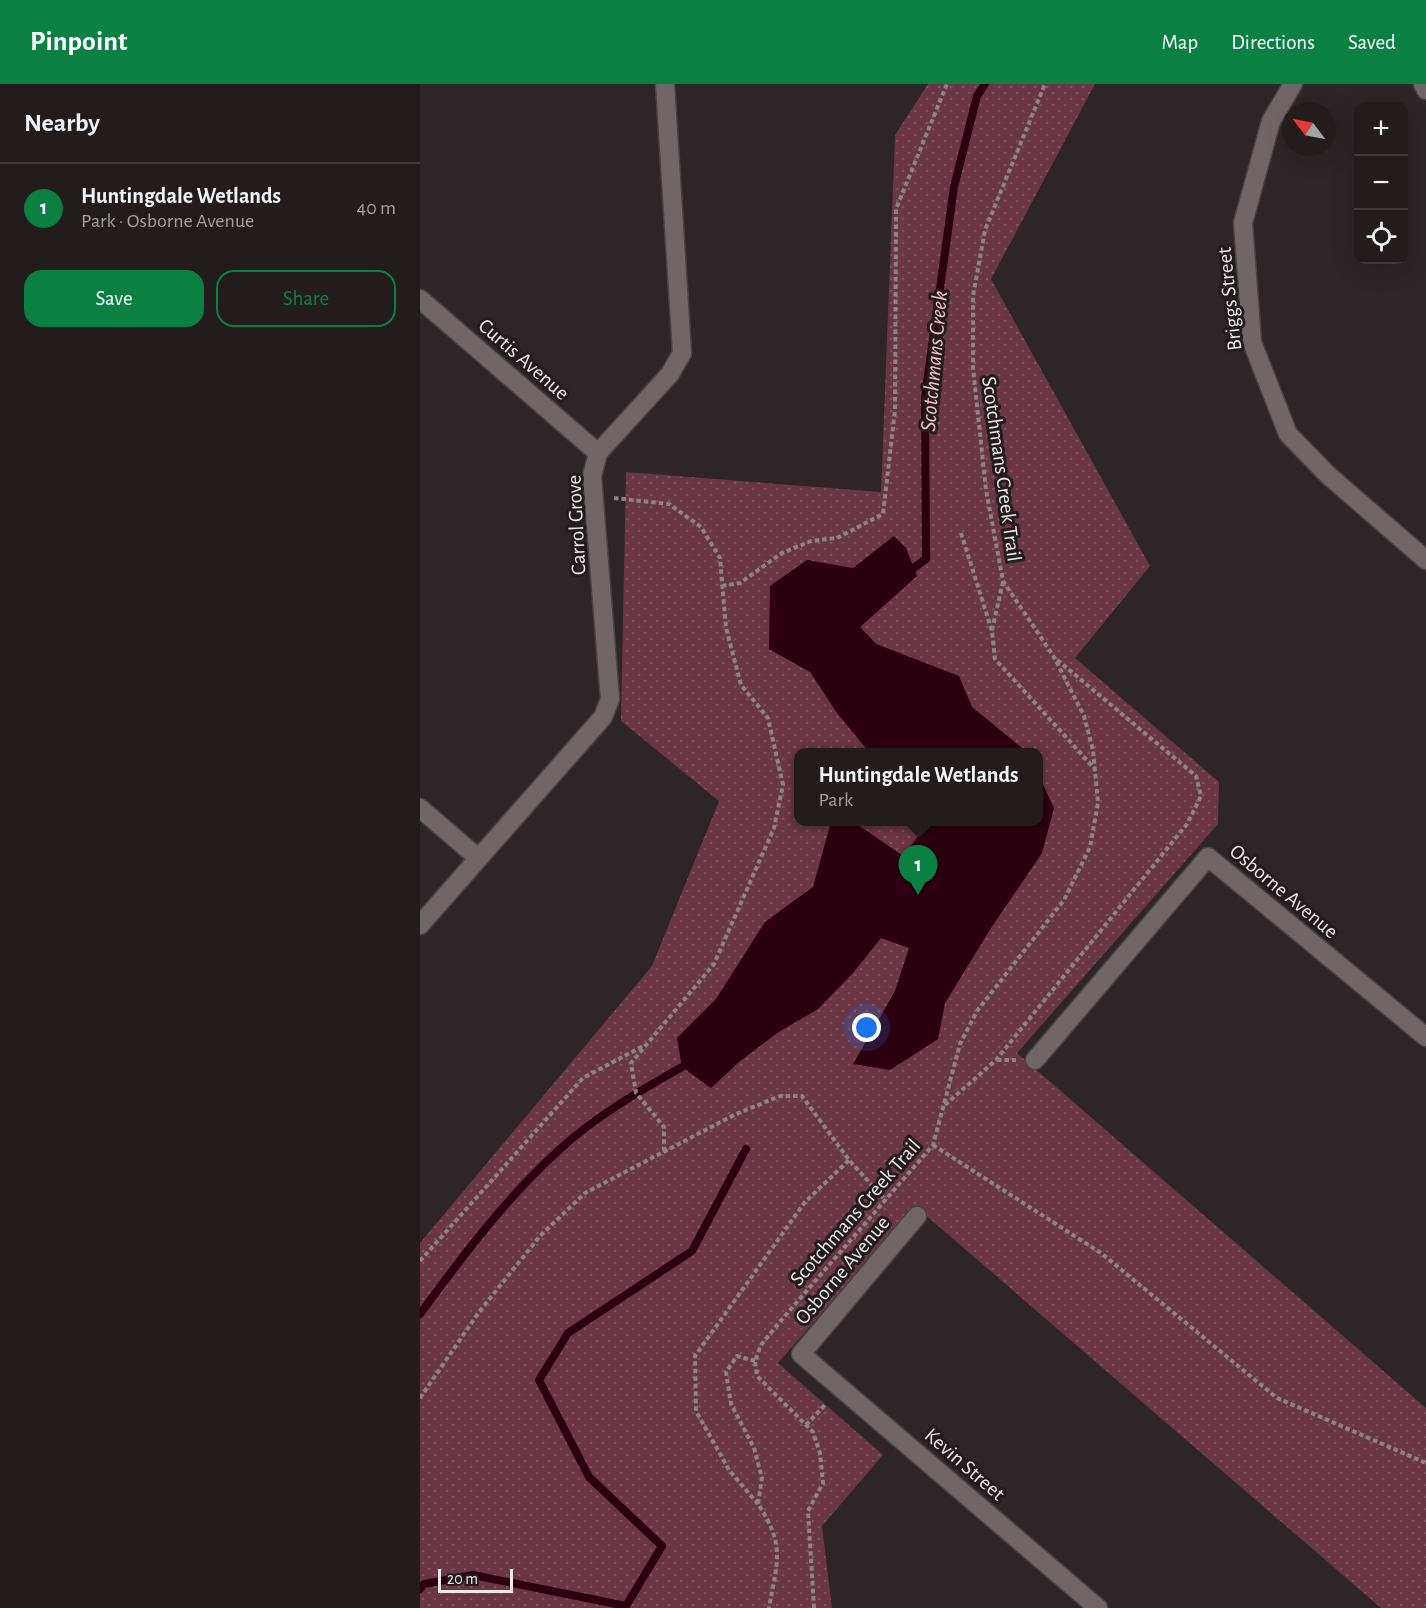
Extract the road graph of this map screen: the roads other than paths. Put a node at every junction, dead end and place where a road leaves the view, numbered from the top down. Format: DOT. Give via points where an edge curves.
graph roads {
  1 [pos="665,84"];
  2 [pos="1293,84"];
  3 [pos="1423,84"];
  4 [pos="1426,90"];
  5 [pos="420,299"];
  6 [pos="598,453"];
  7 [pos="1426,560"];
  8 [pos="420,808"];
  9 [pos="478,858"];
  10 [pos="420,925"];
  11 [pos="1426,1037"];
  12 [pos="1035,1060"];
  13 [pos="917,1215"];
  14 [pos="801,1354"];
  15 [pos="1098,1608"];
  1 -- 6 [label="street, Carrol Grove" via="682,352 670,374"];
  2 -- 7 [label="street, Briggs Street" via="1271,121 1243,223 1252,342 1288,434 1328,475"];
  3 -- 4 [label="street"];
  5 -- 6 [label="street, Curtis Avenue"];
  6 -- 9 [label="street, Carrol Grove" via="592,476 593,501 610,699 603,717"];
  8 -- 9 [label="street"];
  9 -- 10 [label="street, Carrol Grove"];
  11 -- 12 [label="street, Osborne Avenue" via="1208,857"];
  13 -- 14 [label="street, Osborne Avenue"];
  14 -- 15 [label="street, Kevin Street"];
}
